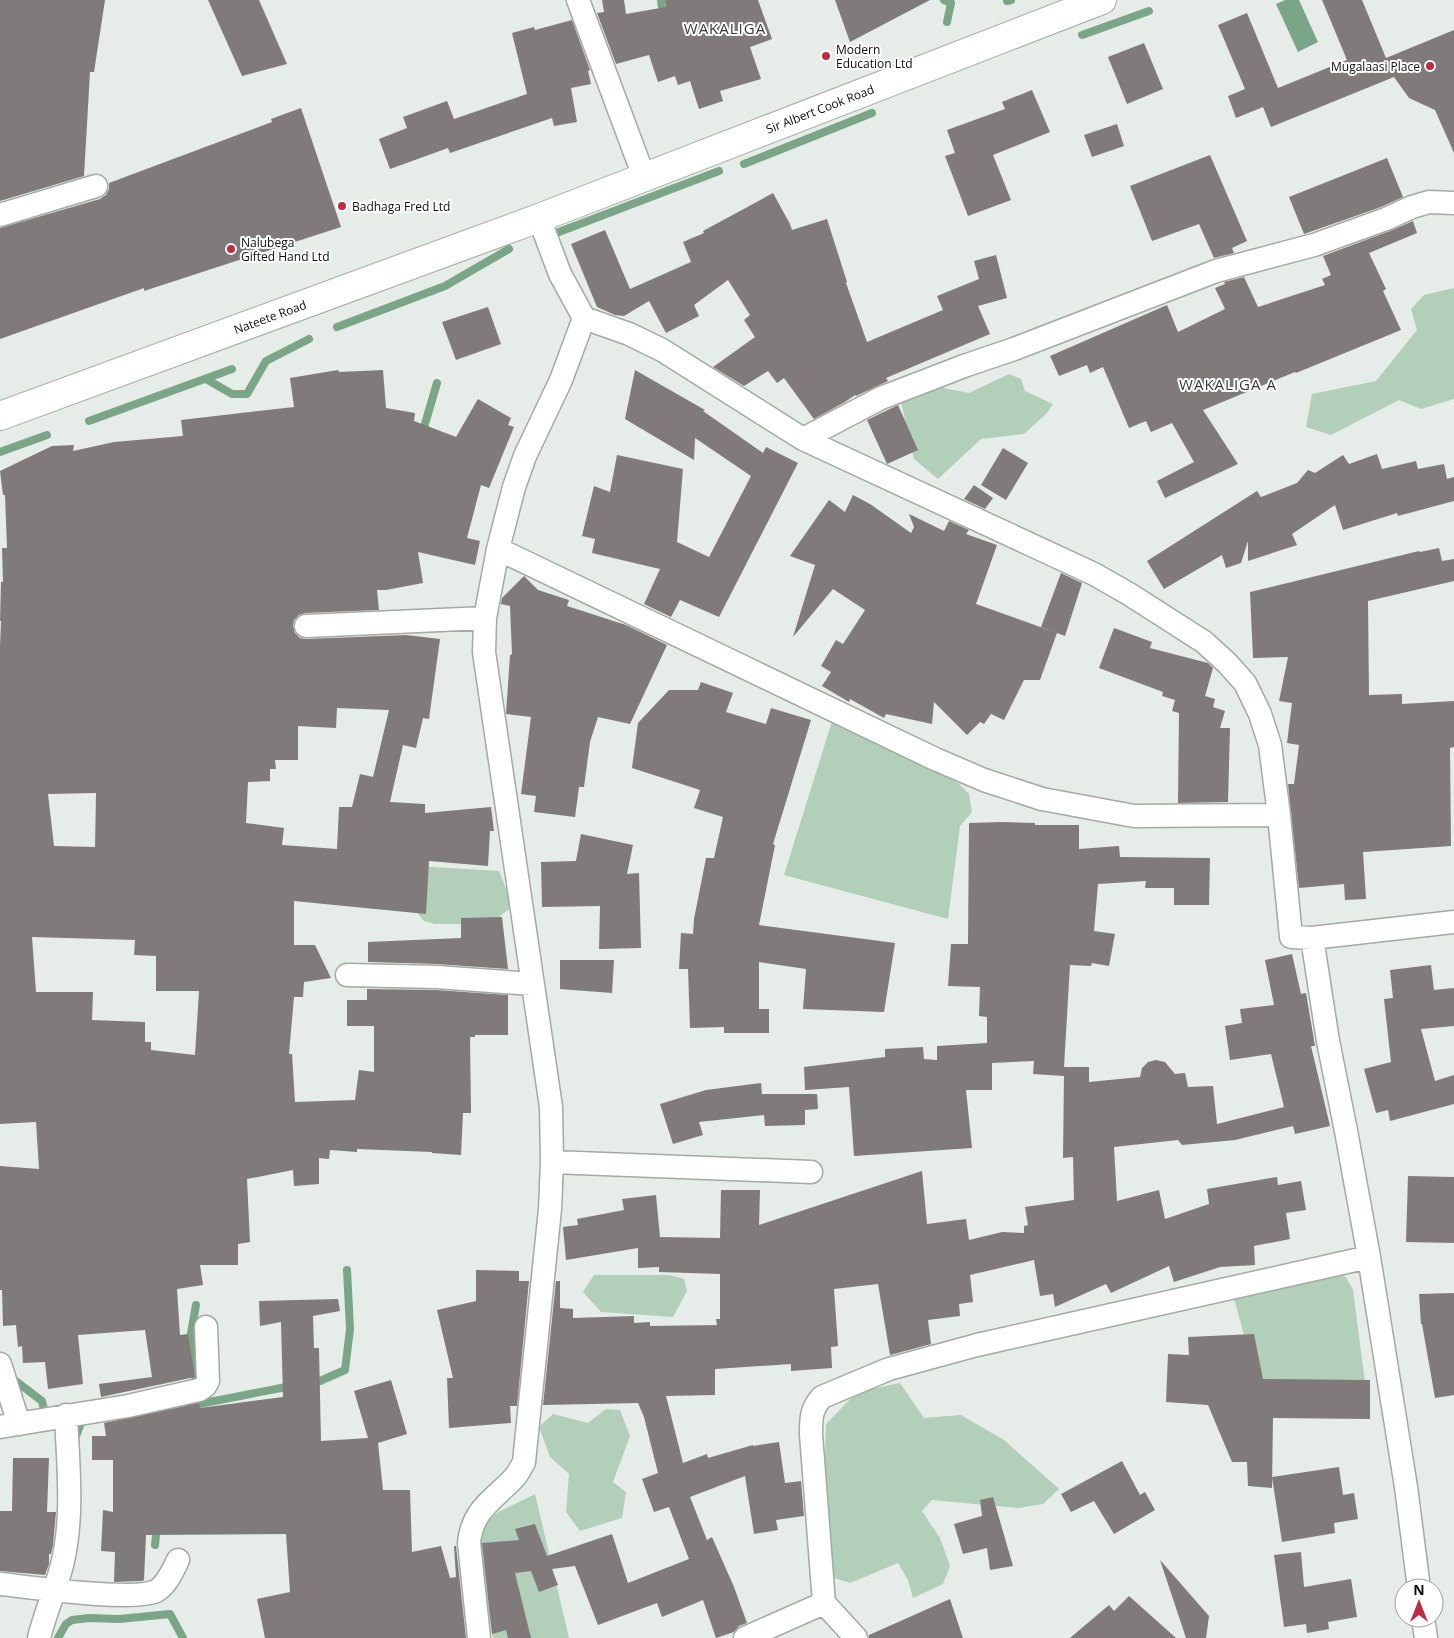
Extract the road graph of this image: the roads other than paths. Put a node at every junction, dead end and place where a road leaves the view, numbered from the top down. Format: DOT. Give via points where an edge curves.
graph roads {
  1 [pos="578,0"];
  2 [pos="1102,0"];
  3 [pos="644,177"];
  4 [pos="96,186"];
  5 [pos="1454,203"];
  6 [pos="0,215"];
  7 [pos="539,218"];
  8 [pos="584,318"];
  9 [pos="0,416"];
  10 [pos="803,439"];
  11 [pos="498,549"];
  12 [pos="485,618"];
  13 [pos="306,626"];
  14 [pos="1279,814"];
  15 [pos="1454,922"];
  16 [pos="1312,938"];
  17 [pos="346,975"];
  18 [pos="532,984"];
  19 [pos="552,1162"];
  20 [pos="811,1172"];
  21 [pos="1369,1257"];
  22 [pos="206,1327"];
  23 [pos="0,1364"];
  24 [pos="66,1415"];
  25 [pos="9,1426"];
  26 [pos="178,1560"];
  27 [pos="1418,1578"];
  28 [pos="0,1584"];
  29 [pos="54,1590"];
  30 [pos="824,1603"];
  31 [pos="39,1638"];
  32 [pos="479,1638"];
  33 [pos="745,1638"];
  34 [pos="856,1638"];
  1 -- 3 [label="street"];
  2 -- 3 [label="main road, Sir Albert Cook Road"];
  3 -- 7 [label="main road, Sir Albert Cook Road"];
  4 -- 6 [label="street"];
  5 -- 10 [label="street" via="1429,202 1314,244 1216,271 881,398"];
  7 -- 8 [label="street" via="560,274"];
  7 -- 9 [label="main road, Nateete Road"];
  8 -- 10 [label="street" via="662,350"];
  8 -- 11 [label="street" via="561,380 525,456"];
  10 -- 14 [label="street" via="1094,574 1204,642 1245,683 1260,714 1270,745"];
  11 -- 12 [label="street"];
  11 -- 14 [label="street" via="984,780 1042,799 1134,816"];
  12 -- 13 [label="street"];
  12 -- 18 [label="street" via="484,652"];
  14 -- 16 [label="street" via="1291,937"];
  15 -- 16 [label="street"];
  16 -- 21 [label="street"];
  17 -- 18 [label="street"];
  18 -- 19 [label="street" via="551,1107"];
  19 -- 20 [label="street"];
  19 -- 32 [label="street" via="546,1254 524,1462 514,1478 485,1504 470,1532"];
  21 -- 27 [label="street"];
  21 -- 30 [label="street" via="977,1345 889,1369 822,1397 811,1415 811,1434"];
  22 -- 24 [label="street" via="208,1381 200,1390 128,1406"];
  23 -- 25 [label="street"];
  24 -- 25 [label="street"];
  24 -- 29 [label="street" via="67,1528"];
  26 -- 29 [label="street" via="167,1581 157,1591 120,1595"];
  28 -- 29 [label="street"];
  29 -- 31 [label="street"];
  30 -- 33 [label="street"];
  30 -- 34 [label="street"];
}
